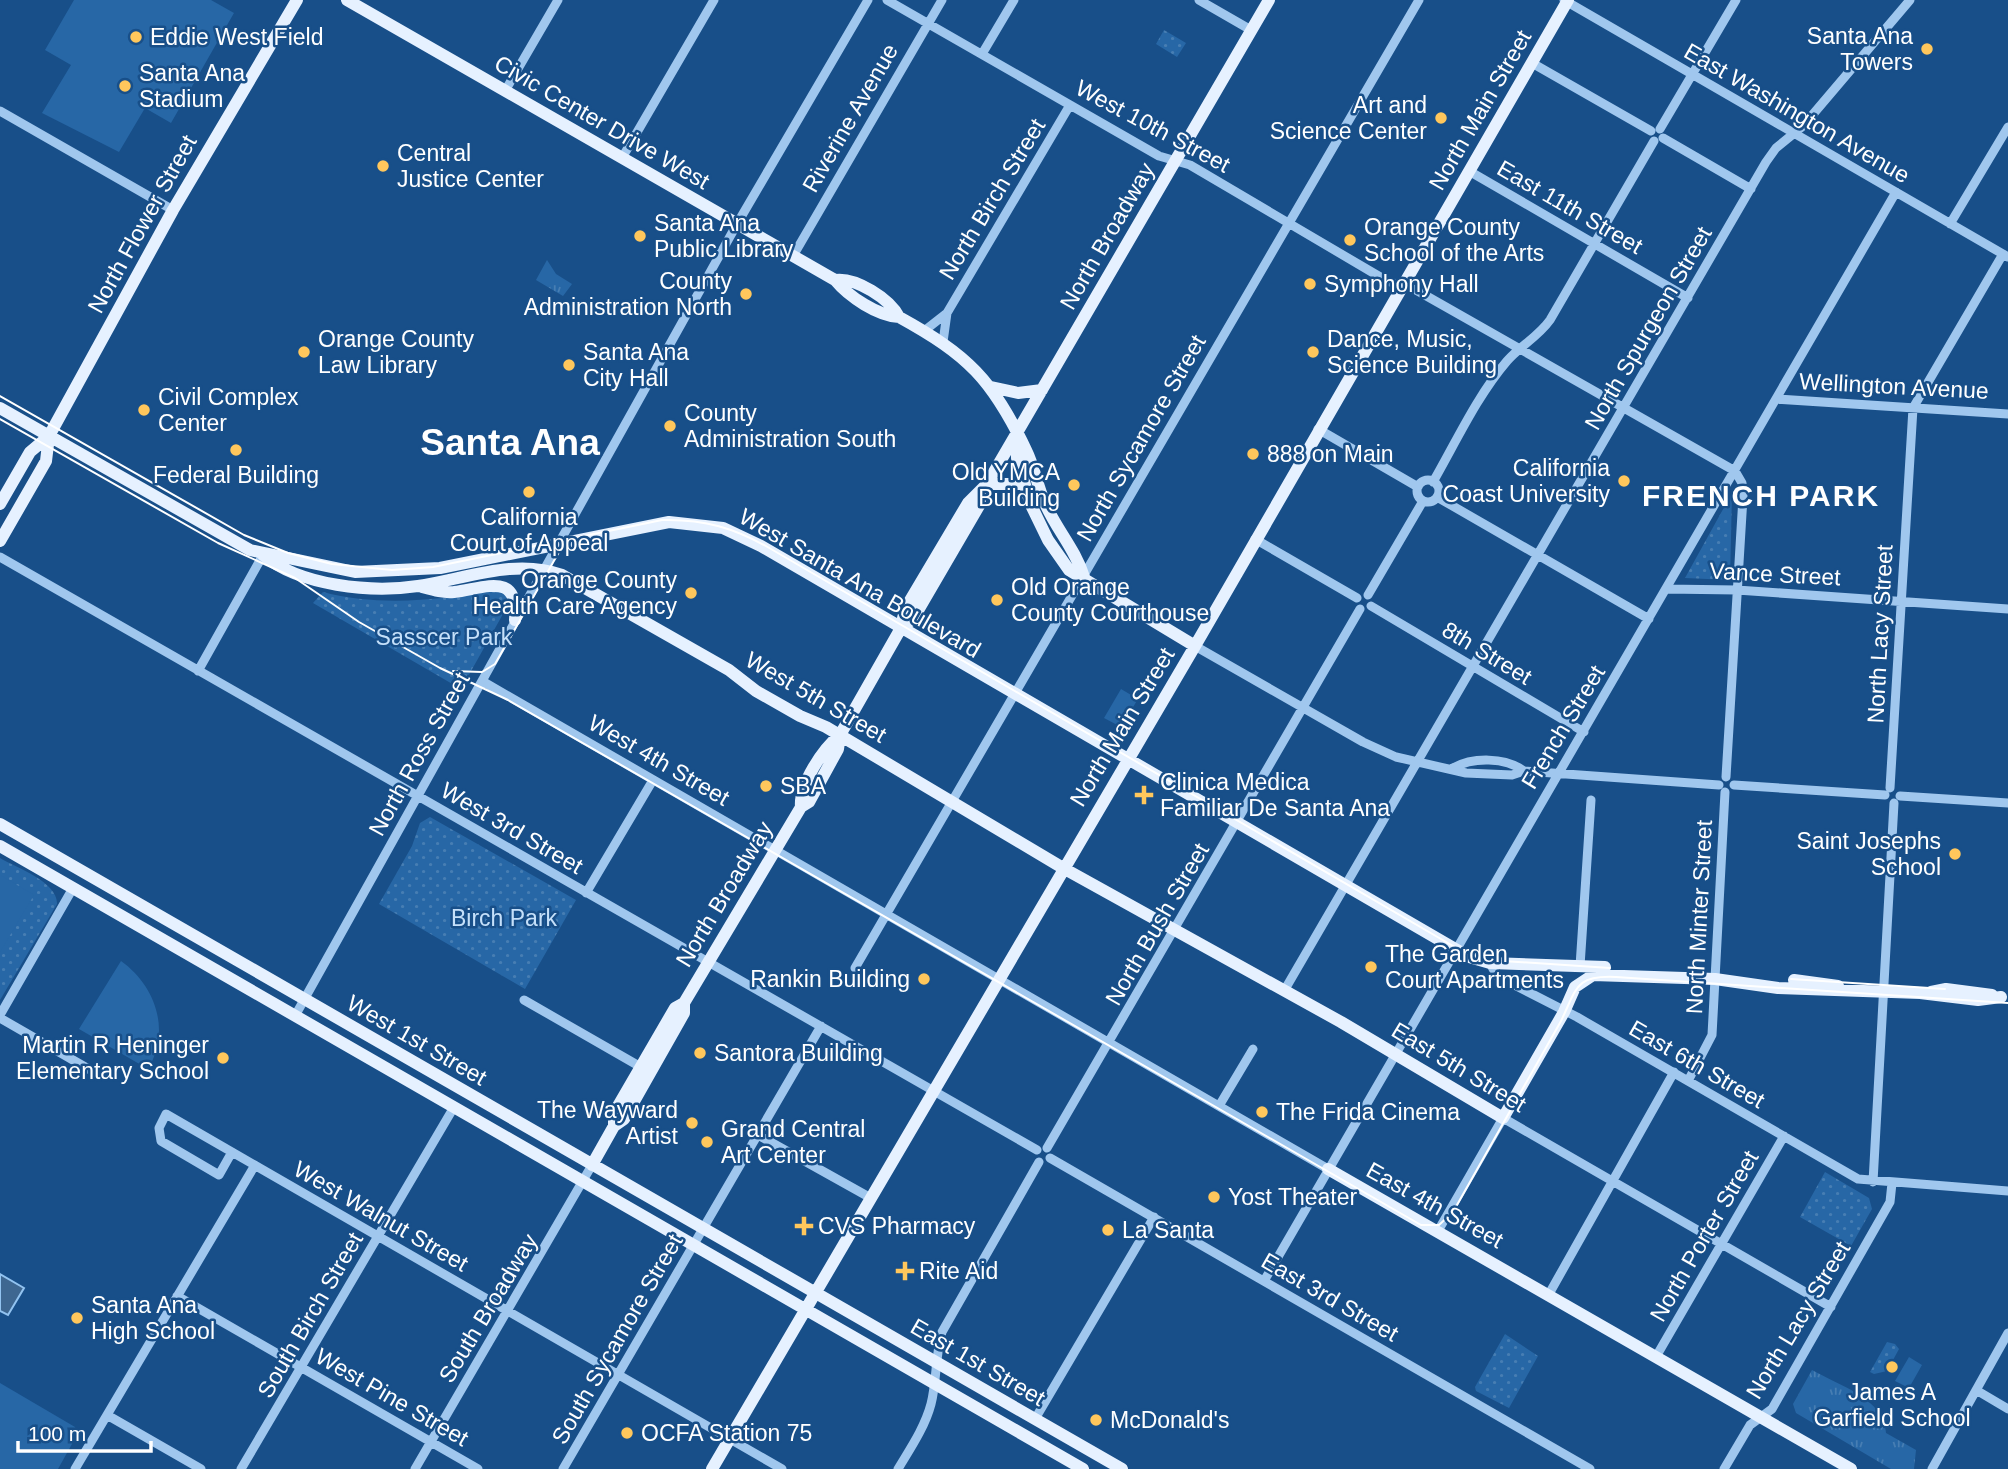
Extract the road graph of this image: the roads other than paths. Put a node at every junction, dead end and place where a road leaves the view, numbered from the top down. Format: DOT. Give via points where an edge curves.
graph roads {
  1 [pos="297,0"];
  2 [pos="347,0"];
  3 [pos="558,0"];
  4 [pos="714,0"];
  5 [pos="868,0"];
  6 [pos="887,0"];
  7 [pos="942,0"];
  8 [pos="1014,0"];
  9 [pos="1199,0"];
  10 [pos="1269,0"];
  11 [pos="1419,0"];
  12 [pos="1736,0"];
  13 [pos="1910,0"];
  14 [pos="1566,1"];
  15 [pos="928,23"];
  16 [pos="1251,30"];
  17 [pos="982,54"];
  18 [pos="1532,62"];
  19 [pos="1693,76"];
  20 [pos="505,91"];
  21 [pos="1070,105"];
  22 [pos="0,111"];
  23 [pos="2008,127"];
  24 [pos="1794,134"];
  25 [pos="1657,135"];
  26 [pos="622,158"];
  27 [pos="1175,161"];
  28 [pos="1469,171"];
  29 [pos="1751,189"];
  30 [pos="1896,192"];
  31 [pos="173,209"];
  32 [pos="1288,222"];
  33 [pos="737,224"];
  34 [pos="1950,224"];
  35 [pos="1594,243"];
  36 [pos="2005,255"];
  37 [pos="793,256"];
  38 [pos="1402,285"];
  39 [pos="1688,298"];
  40 [pos="947,313"];
  41 [pos="924,331"];
  42 [pos="943,342"];
  43 [pos="1522,350"];
  44 [pos="992,387"];
  45 [pos="1042,390"];
  46 [pos="1776,399"];
  47 [pos="0,408"];
  48 [pos="1625,408"];
  49 [pos="1913,408"];
  50 [pos="2008,414"];
  51 [pos="1318,429"];
  52 [pos="1016,434"];
  53 [pos="49,436"];
  54 [pos="1735,471"];
  55 [pos="1433,482"];
  56 [pos="1024,484"];
  57 [pos="1418,486"];
  58 [pos="984,489"];
  59 [pos="1437,497"];
  60 [pos="1423,500"];
  61 [pos="0,504"];
  62 [pos="1255,540"];
  63 [pos="0,541"];
  64 [pos="560,542"];
  65 [pos="263,555"];
  66 [pos="1538,556"];
  67 [pos="0,557"];
  68 [pos="544,569"];
  69 [pos="1084,576"];
  70 [pos="418,586"];
  71 [pos="1667,589"];
  72 [pos="1737,590"];
  73 [pos="1368,595"];
  74 [pos="1357,598"];
  75 [pos="1901,601"];
  76 [pos="1371,606"];
  77 [pos="1360,609"];
  78 [pos="2008,609"];
  79 [pos="515,620"];
  80 [pos="1648,620"];
  81 [pos="901,628"];
  82 [pos="1195,646"];
  83 [pos="1472,667"];
  84 [pos="198,671"];
  85 [pos="482,681"];
  86 [pos="1014,694"];
  87 [pos="1304,708"];
  88 [pos="1584,732"];
  89 [pos="840,735"];
  90 [pos="1128,760"];
  91 [pos="1415,763"];
  92 [pos="1558,774"];
  93 [pos="1726,777"];
  94 [pos="653,780"];
  95 [pos="1734,785"];
  96 [pos="1722,788"];
  97 [pos="1888,792"];
  98 [pos="417,796"];
  99 [pos="1897,799"];
  100 [pos="953,800"];
  101 [pos="1591,800"];
  102 [pos="2008,803"];
  103 [pos="1237,823"];
  104 [pos="0,824"];
  105 [pos="0,846"];
  106 [pos="775,849"];
  107 [pos="1063,868"];
  108 [pos="1345,887"];
  109 [pos="73,888"];
  110 [pos="586,892"];
  111 [pos="887,914"];
  112 [pos="1174,931"];
  113 [pos="1455,950"];
  114 [pos="708,962"];
  115 [pos="1490,963"];
  116 [pos="1580,966"];
  117 [pos="855,968"];
  118 [pos="1629,974"];
  119 [pos="998,978"];
  120 [pos="1715,979"];
  121 [pos="1284,991"];
  122 [pos="1885,992"];
  123 [pos="2004,998"];
  124 [pos="304,999"];
  125 [pos="524,1000"];
  126 [pos="1564,1012"];
  127 [pos="295,1016"];
  128 [pos="0,1017"];
  129 [pos="821,1026"];
  130 [pos="1110,1043"];
  131 [pos="1253,1049"];
  132 [pos="1395,1054"];
  133 [pos="646,1070"];
  134 [pos="1674,1072"];
  135 [pos="99,1075"];
  136 [pos="1688,1081"];
  137 [pos="933,1090"];
  138 [pos="1219,1106"];
  139 [pos="454,1107"];
  140 [pos="1503,1118"];
  141 [pos="758,1135"];
  142 [pos="1784,1136"];
  143 [pos="1037,1150"];
  144 [pos="232,1152"];
  145 [pos="1049,1153"];
  146 [pos="1039,1162"];
  147 [pos="255,1165"];
  148 [pos="592,1165"];
  149 [pos="1328,1169"];
  150 [pos="1612,1181"];
  151 [pos="1873,1182"];
  152 [pos="584,1183"];
  153 [pos="1892,1183"];
  154 [pos="2008,1191"];
  155 [pos="869,1197"];
  156 [pos="1154,1217"];
  157 [pos="704,1229"];
  158 [pos="1438,1231"];
  159 [pos="378,1236"];
  160 [pos="695,1244"];
  161 [pos="1721,1245"];
  162 [pos="1264,1281"];
  163 [pos="814,1292"];
  164 [pos="1549,1294"];
  165 [pos="177,1296"];
  166 [pos="1831,1307"];
  167 [pos="805,1308"];
  168 [pos="508,1312"];
  169 [pos="2008,1333"];
  170 [pos="1657,1355"];
  171 [pos="936,1362"];
  172 [pos="301,1367"];
  173 [pos="618,1375"];
  174 [pos="933,1384"];
  175 [pos="1976,1390"];
  176 [pos="2008,1409"];
  177 [pos="107,1415"];
  178 [pos="1760,1417"];
  179 [pos="1035,1419"];
  180 [pos="729,1439"];
  181 [pos="431,1442"];
  182 [pos="75,1469"];
  183 [pos="201,1469"];
  184 [pos="241,1469"];
  185 [pos="415,1469"];
  186 [pos="478,1469"];
  187 [pos="563,1469"];
  188 [pos="712,1469"];
  189 [pos="782,1469"];
  190 [pos="898,1469"];
  191 [pos="1083,1469"];
  192 [pos="1122,1469"];
  193 [pos="1590,1469"];
  194 [pos="1724,1469"];
  195 [pos="1851,1469"];
  196 [pos="1932,1469"];
  1 -- 31 [label="main road, North Flower Street"];
  2 -- 20 [label="main road, Civic Center Drive West"];
  3 -- 20 [label="street"];
  4 -- 26 [label="street"];
  5 -- 33 [label="street, North Ross Street"];
  6 -- 15 [label="street, West 10th Street"];
  7 -- 15 [label="street, Riverine Avenue"];
  8 -- 17 [label="street"];
  9 -- 16 [label="street"];
  10 -- 16 [label="main road, North Broadway"];
  11 -- 32 [label="street, North Sycamore Street"];
  12 -- 19 [label="street"];
  13 -- 24 [label="street, North Spurgeon Street"];
  14 -- 18 [label="main road, North Main Street"];
  14 -- 19 [label="street, East Washington Avenue"];
  15 -- 17 [label="street, West 10th Street"];
  15 -- 37 [label="street, Riverine Avenue"];
  16 -- 27 [label="main road, North Broadway"];
  17 -- 21 [label="street, West 10th Street"];
  18 -- 25 [label="street"];
  18 -- 28 [label="main road, North Main Street"];
  19 -- 24 [label="street, East Washington Avenue"];
  19 -- 25 [label="street"];
  20 -- 26 [label="main road, Civic Center Drive West"];
  21 -- 27 [label="street, West 10th Street"];
  21 -- 40 [label="street, North Birch Street"];
  22 -- 31 [label="street"];
  23 -- 34 [label="street"];
  24 -- 29 [label="street, North Spurgeon Street" via="1776,148"];
  24 -- 30 [label="street, East Washington Avenue"];
  25 -- 29 [label="street"];
  25 -- 35 [label="street"];
  26 -- 33 [label="main road, Civic Center Drive West"];
  27 -- 32 [label="street, West 10th Street" via="1189,164"];
  27 -- 45 [label="main road, North Broadway"];
  28 -- 35 [label="street, East 11th Street"];
  28 -- 38 [label="main road, North Main Street"];
  29 -- 39 [label="street, North Spurgeon Street"];
  30 -- 34 [label="street, East Washington Avenue"];
  30 -- 46 [label="street, French Street"];
  31 -- 53 [label="main road, North Flower Street"];
  32 -- 38 [label="street, West 10th Street" via="1387,281"];
  32 -- 69 [label="street, North Sycamore Street"];
  33 -- 37 [label="main road, Civic Center Drive West"];
  33 -- 64 [label="street, North Ross Street"];
  34 -- 36 [label="street, East Washington Avenue"];
  35 -- 39 [label="street, East 11th Street"];
  35 -- 43 [label="street" via="1550,320"];
  36 -- 49 [label="street, North Lacy Street"];
  37 -- 41 [label="main road, Civic Center Drive West" via="841,279 845,292"];
  38 -- 43 [label="street, West 10th Street"];
  38 -- 51 [label="main road, North Main Street"];
  39 -- 48 [label="street, North Spurgeon Street"];
  40 -- 41 [label="street, North Birch Street"];
  40 -- 42 [label="street, North Birch Street"];
  41 -- 42 [label="main road, Civic Center Drive West"];
  42 -- 44 [label="main road, Civic Center Drive West"];
  43 -- 48 [label="street, West 10th Street"];
  43 -- 55 [label="street" via="1493,381"];
  44 -- 45 [label="main road" via="1018,393"];
  44 -- 52 [label="main road, Civic Center Drive West"];
  45 -- 52 [label="main road, North Broadway"];
  46 -- 49 [label="street, Wellington Avenue"];
  46 -- 54 [label="street, French Street"];
  47 -- 53 [label="main road, West Santa Ana Boulevard"];
  48 -- 54 [label="street, West 10th Street"];
  48 -- 66 [label="street, North Spurgeon Street"];
  49 -- 50 [label="street, Wellington Avenue"];
  49 -- 75 [label="street, North Lacy Street"];
  51 -- 57 [label="street"];
  51 -- 62 [label="main road, North Main Street"];
  52 -- 56 [label="main road, Civic Center Drive West"];
  52 -- 58 [label="main road, North Broadway"];
  52 -- 69 [label="main road, Civic Center Drive West" via="1057,528 1077,555"];
  53 -- 61 [label="main road, North Flower Street" via="30,452"];
  53 -- 63 [label="main road, North Flower Street" via="46,461"];
  53 -- 65 [label="main road, West Santa Ana Boulevard"];
  54 -- 71 [label="street, French Street"];
  54 -- 72 [label="street" via="1743,497"];
  55 -- 57 [label="street" via="1426,480"];
  55 -- 59 [label="street" via="1439,490"];
  56 -- 58 [label="main road"];
  56 -- 69 [label="main road, Civic Center Drive West" via="1048,540 1069,570"];
  57 -- 60 [label="street"];
  58 -- 81 [label="main road, North Broadway" via="968,503 903,613"];
  59 -- 60 [label="street"];
  59 -- 66 [label="street"];
  60 -- 73 [label="street"];
  62 -- 74 [label="street"];
  62 -- 82 [label="main road, North Main Street"];
  64 -- 65 [label="main road, West Santa Ana Boulevard" via="440,568 392,572 355,572"];
  64 -- 68 [label="street, North Ross Street"];
  64 -- 81 [label="main road, West Santa Ana Boulevard" via="669,522 723,528"];
  65 -- 70 [label="main road, West Santa Ana Boulevard" via="278,567 324,581"];
  65 -- 84 [label="street"];
  66 -- 80 [label="street"];
  66 -- 83 [label="street, North Spurgeon Street"];
  67 -- 84 [label="street, West 3rd Street"];
  68 -- 70 [label="main road, West Santa Ana Boulevard" via="504,570"];
  68 -- 79 [label="street, North Ross Street"];
  68 -- 89 [label="main road, West 5th Street"];
  69 -- 82 [label="main road, Civic Center Drive West" via="1113,599"];
  69 -- 86 [label="street, North Sycamore Street"];
  70 -- 79 [label="main road" via="440,592 502,586 516,605"];
  71 -- 72 [label="street, Vance Street"];
  71 -- 80 [label="street, French Street"];
  72 -- 75 [label="street, Vance Street"];
  72 -- 93 [label="street"];
  73 -- 74 [label="street"];
  73 -- 76 [label="street"];
  74 -- 77 [label="street"];
  75 -- 78 [label="street, Vance Street"];
  75 -- 97 [label="street, North Lacy Street"];
  76 -- 77 [label="street"];
  76 -- 83 [label="street, 8th Street"];
  77 -- 87 [label="street, North Bush Street"];
  79 -- 85 [label="street, North Ross Street"];
  80 -- 88 [label="street, French Street"];
  81 -- 86 [label="main road, West Santa Ana Boulevard"];
  81 -- 89 [label="main road, North Broadway"];
  82 -- 87 [label="street"];
  82 -- 90 [label="main road, North Main Street"];
  83 -- 88 [label="street, 8th Street"];
  83 -- 91 [label="street, North Spurgeon Street"];
  84 -- 98 [label="street, West 3rd Street"];
  85 -- 94 [label="street, West 4th Street"];
  85 -- 98 [label="street, North Ross Street"];
  86 -- 90 [label="main road, West Santa Ana Boulevard"];
  86 -- 100 [label="street, North Sycamore Street"];
  87 -- 91 [label="street" via="1363,742"];
  87 -- 103 [label="street, North Bush Street"];
  88 -- 92 [label="street, French Street"];
  89 -- 100 [label="main road, West 5th Street"];
  89 -- 106 [label="main road, North Broadway" via="838,749 809,802 801,807"];
  90 -- 103 [label="main road, West Santa Ana Boulevard"];
  90 -- 107 [label="main road, North Main Street"];
  91 -- 92 [label="street" via="1466,773"];
  91 -- 108 [label="street, North Spurgeon Street"];
  92 -- 96 [label="street"];
  92 -- 113 [label="street, French Street"];
  93 -- 95 [label="street"];
  93 -- 96 [label="street"];
  94 -- 106 [label="street, West 4th Street"];
  94 -- 110 [label="street"];
  95 -- 96 [label="street"];
  95 -- 97 [label="street"];
  96 -- 120 [label="street, North Minter Street"];
  97 -- 99 [label="street" via="1896,789"];
  98 -- 110 [label="street, West 3rd Street"];
  98 -- 124 [label="street, North Ross Street"];
  99 -- 102 [label="street"];
  99 -- 122 [label="street"];
  100 -- 107 [label="main road, West 5th Street"];
  100 -- 111 [label="street, North Sycamore Street"];
  101 -- 116 [label="street"];
  103 -- 108 [label="main road, West Santa Ana Boulevard"];
  103 -- 112 [label="street, North Bush Street"];
  104 -- 124 [label="main road, West 1st Street"];
  105 -- 109 [label="main road, West 1st Street"];
  106 -- 111 [label="street, West 4th Street"];
  106 -- 114 [label="main road, North Broadway"];
  107 -- 112 [label="main road, East 5th Street"];
  107 -- 119 [label="main road, North Main Street"];
  108 -- 113 [label="main road, West Santa Ana Boulevard"];
  108 -- 121 [label="street, North Spurgeon Street"];
  109 -- 127 [label="main road, West 1st Street"];
  109 -- 128 [label="street"];
  110 -- 114 [label="street, West 3rd Street"];
  111 -- 117 [label="street, North Sycamore Street"];
  111 -- 119 [label="street, West 4th Street"];
  112 -- 121 [label="main road, East 5th Street"];
  112 -- 130 [label="street, North Bush Street"];
  113 -- 115 [label="main road, West Santa Ana Boulevard"];
  113 -- 132 [label="street, French Street"];
  114 -- 129 [label="street, West 3rd Street"];
  114 -- 133 [label="main road, North Broadway" via="684,1003 684,1013"];
  115 -- 116 [label="main road, West Santa Ana Boulevard"];
  115 -- 126 [label="street, East 6th Street" via="1497,975"];
  116 -- 118 [label="main road, West Santa Ana Boulevard" via="1616,968"];
  118 -- 120 [label="main road"];
  118 -- 126 [label="main road" via="1592,975 1575,987"];
  119 -- 130 [label="street, East 4th Street"];
  119 -- 137 [label="main road, North Main Street"];
  120 -- 122 [label="main road" via="1822,982"];
  120 -- 136 [label="street, North Minter Street" via="1710,1042"];
  121 -- 132 [label="main road, East 5th Street"];
  122 -- 123 [label="main road"];
  122 -- 151 [label="street"];
  124 -- 127 [label="street, North Ross Street"];
  124 -- 148 [label="main road, West 1st Street"];
  125 -- 133 [label="street"];
  126 -- 134 [label="street, East 6th Street"];
  126 -- 140 [label="main road"];
  127 -- 139 [label="main road, West 1st Street"];
  128 -- 135 [label="street"];
  129 -- 137 [label="street, West 3rd Street"];
  129 -- 141 [label="street"];
  130 -- 138 [label="street, East 4th Street"];
  130 -- 145 [label="street, North Bush Street"];
  131 -- 138 [label="street"];
  132 -- 140 [label="main road, East 5th Street"];
  132 -- 149 [label="street, French Street"];
  133 -- 148 [label="main road, North Broadway" via="624,1119 614,1126"];
  134 -- 136 [label="street, East 6th Street"];
  134 -- 150 [label="street"];
  136 -- 142 [label="street, East 6th Street"];
  137 -- 143 [label="street"];
  137 -- 155 [label="main road, North Main Street"];
  138 -- 149 [label="street, East 4th Street"];
  139 -- 152 [label="main road, West 1st Street"];
  139 -- 159 [label="street, South Birch Street"];
  140 -- 150 [label="street, East 5th Street"];
  140 -- 158 [label="street"];
  141 -- 155 [label="street"];
  141 -- 157 [label="street"];
  142 -- 151 [label="street, East 6th Street" via="1858,1179"];
  142 -- 161 [label="street, North Porter Street"];
  143 -- 145 [label="street"];
  143 -- 146 [label="street"];
  144 -- 144 [label="street, West Walnut Street" via="166,1114 159,1128 161,1141 219,1175"];
  144 -- 147 [label="street, West Walnut Street"];
  145 -- 146 [label="street" via="1046,1162"];
  145 -- 156 [label="street, East 3rd Street"];
  146 -- 171 [label="street" via="942,1332"];
  147 -- 159 [label="street, West Walnut Street"];
  147 -- 165 [label="street"];
  148 -- 152 [label="street, South Broadway"];
  148 -- 157 [label="main road, West 1st Street"];
  149 -- 158 [label="main road, East 4th Street"];
  149 -- 162 [label="street, French Street"];
  150 -- 161 [label="street, East 5th Street"];
  150 -- 164 [label="street"];
  151 -- 153 [label="street, East 6th Street"];
  152 -- 160 [label="main road, West 1st Street"];
  152 -- 168 [label="street, South Broadway"];
  153 -- 154 [label="street, East 6th Street"];
  153 -- 166 [label="street, North Lacy Street" via="1890,1202"];
  155 -- 163 [label="main road, North Main Street"];
  156 -- 162 [label="street, East 3rd Street"];
  156 -- 179 [label="street"];
  157 -- 160 [label="street, South Sycamore Street"];
  157 -- 163 [label="main road, West 1st Street"];
  158 -- 164 [label="main road, East 4th Street"];
  159 -- 168 [label="street, West Walnut Street"];
  159 -- 172 [label="street, South Birch Street"];
  160 -- 167 [label="main road, West 1st Street"];
  160 -- 173 [label="street, South Sycamore Street"];
  161 -- 166 [label="street, East 5th Street"];
  161 -- 170 [label="street, North Porter Street"];
  162 -- 193 [label="street, East 3rd Street"];
  163 -- 167 [label="main road, North Main Street"];
  163 -- 171 [label="main road, East 1st Street"];
  164 -- 170 [label="main road, East 4th Street"];
  165 -- 172 [label="street, West Pine Street"];
  165 -- 177 [label="street"];
  166 -- 178 [label="street, North Lacy Street" via="1772,1409"];
  167 -- 174 [label="main road, East 1st Street"];
  167 -- 180 [label="main road, North Main Street"];
  168 -- 173 [label="street, West Walnut Street"];
  168 -- 181 [label="street, South Broadway"];
  169 -- 175 [label="street"];
  170 -- 178 [label="main road, East 4th Street"];
  171 -- 174 [label="street"];
  171 -- 179 [label="main road, East 1st Street"];
  172 -- 181 [label="street, West Pine Street"];
  172 -- 184 [label="street, South Birch Street"];
  173 -- 180 [label="street, West Walnut Street"];
  173 -- 187 [label="street, South Sycamore Street"];
  174 -- 190 [label="street" via="922,1427"];
  174 -- 191 [label="main road, East 1st Street"];
  175 -- 176 [label="street"];
  175 -- 196 [label="street"];
  177 -- 182 [label="street"];
  177 -- 183 [label="street"];
  178 -- 194 [label="street, North Lacy Street" via="1750,1425"];
  178 -- 195 [label="main road, East 4th Street"];
  179 -- 192 [label="main road, East 1st Street"];
  180 -- 188 [label="main road, North Main Street"];
  180 -- 189 [label="street, West Walnut Street"];
  181 -- 185 [label="street, South Broadway"];
  181 -- 186 [label="street, West Pine Street"];
}
